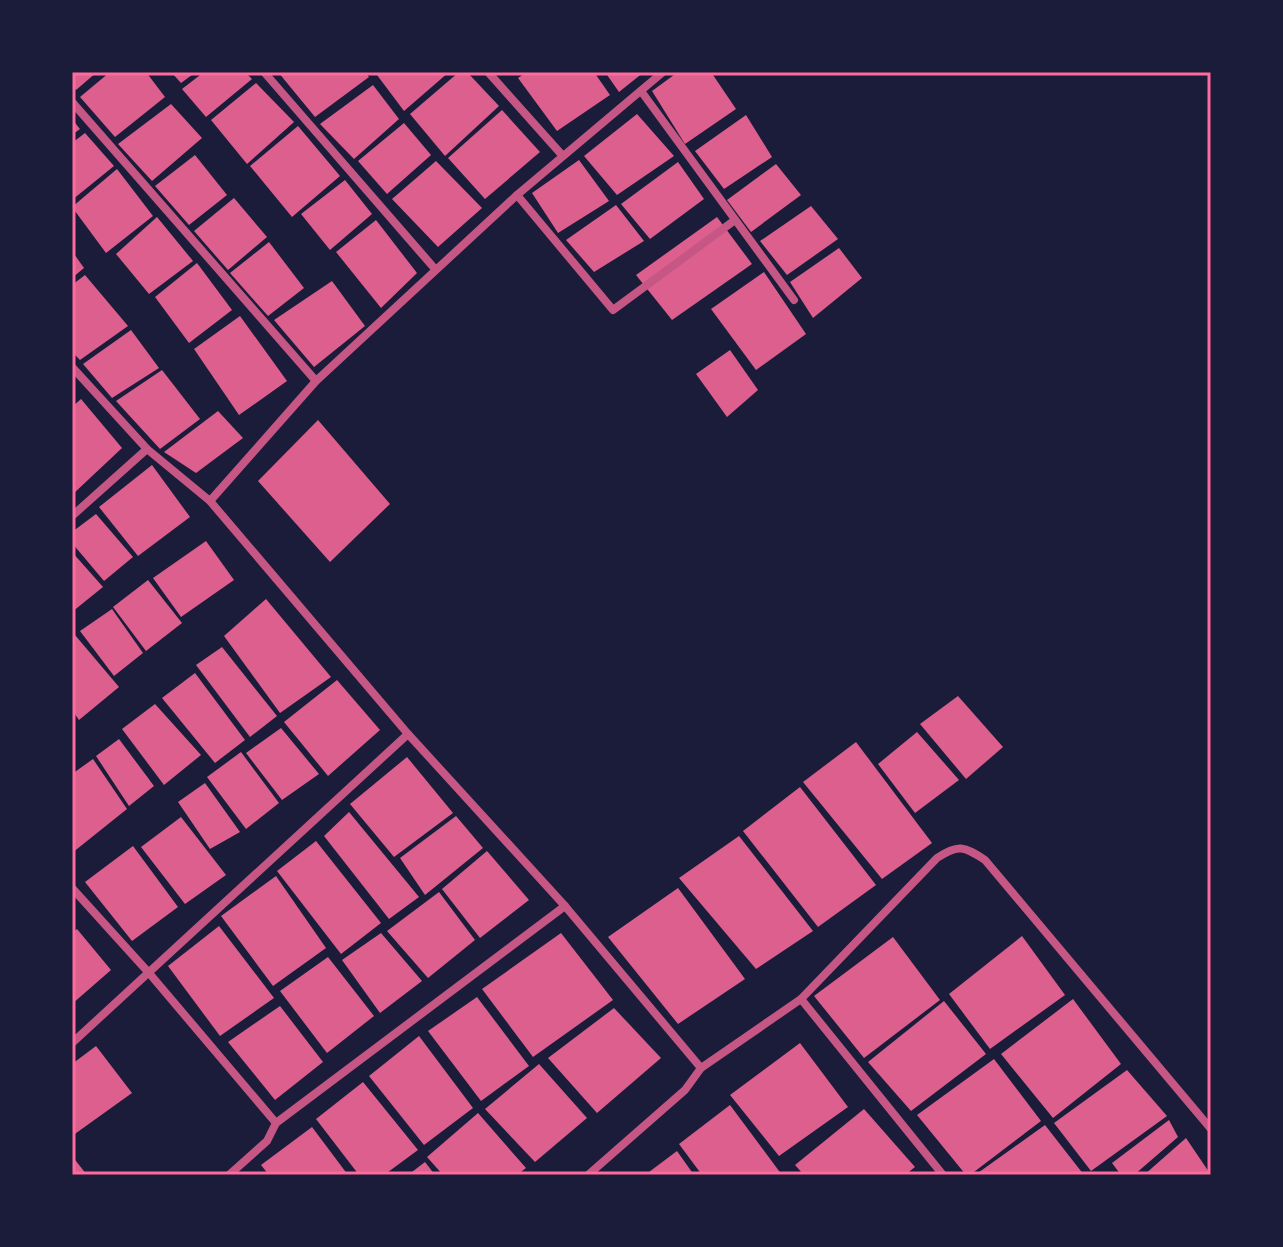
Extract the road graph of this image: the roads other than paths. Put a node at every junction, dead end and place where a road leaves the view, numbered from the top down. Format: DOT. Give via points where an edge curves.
graph roads {
  1 [pos="264,72"];
  2 [pos="488,72"];
  3 [pos="663,72"];
  4 [pos="641,91"];
  5 [pos="72,102"];
  6 [pos="562,155"];
  7 [pos="517,195"];
  8 [pos="735,220"];
  9 [pos="435,269"];
  10 [pos="794,300"];
  11 [pos="72,367"];
  12 [pos="316,381"];
  13 [pos="147,449"];
  14 [pos="210,501"];
  15 [pos="72,516"];
  16 [pos="408,734"];
  17 [pos="72,888"];
  18 [pos="565,906"];
  19 [pos="149,973"];
  20 [pos="801,999"];
  21 [pos="72,1043"];
  22 [pos="701,1068"];
  23 [pos="276,1123"];
  24 [pos="1211,1129"];
  25 [pos="229,1175"];
  26 [pos="588,1175"];
  27 [pos="943,1175"];
  1 -- 9 [label="street"];
  2 -- 6 [label="street"];
  3 -- 4 [label="street"];
  4 -- 6 [label="street"];
  4 -- 8 [label="street"];
  5 -- 12 [label="street"];
  6 -- 7 [label="street"];
  7 -- 8 [label="street" via="613,310"];
  7 -- 9 [label="street"];
  8 -- 10 [label="street"];
  9 -- 12 [label="street"];
  11 -- 13 [label="street"];
  12 -- 14 [label="street"];
  13 -- 14 [label="street"];
  13 -- 15 [label="street"];
  14 -- 16 [label="street"];
  16 -- 18 [label="street"];
  16 -- 19 [label="street"];
  17 -- 19 [label="street"];
  18 -- 22 [label="street"];
  18 -- 23 [label="street"];
  19 -- 21 [label="street"];
  19 -- 23 [label="street"];
  20 -- 22 [label="street"];
  20 -- 24 [label="street" via="937,858 951,848 968,849 985,860"];
  20 -- 27 [label="street"];
  22 -- 26 [label="street" via="685,1090"];
  23 -- 25 [label="street" via="267,1141"];
}
